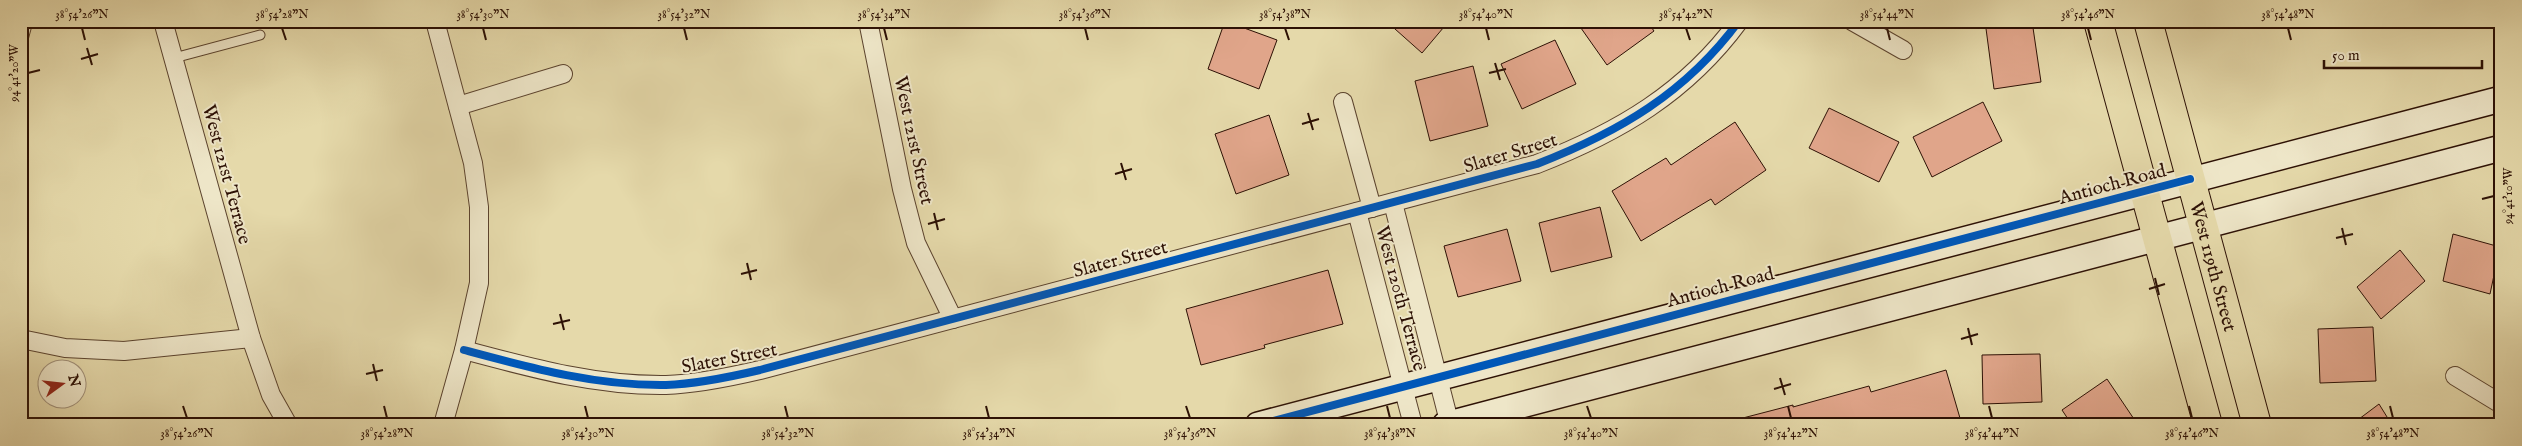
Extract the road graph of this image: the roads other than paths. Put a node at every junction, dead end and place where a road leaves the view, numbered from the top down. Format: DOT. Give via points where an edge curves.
graph roads {
  1 [pos="28,21"];
  2 [pos="163,21"];
  3 [pos="435,21"];
  4 [pos="868,21"];
  5 [pos="1739,21"];
  6 [pos="1852,21"];
  7 [pos="2098,21"];
  8 [pos="2148,21"];
  9 [pos="260,35"];
  10 [pos="21,47"];
  11 [pos="1903,50"];
  12 [pos="174,58"];
  13 [pos="563,74"];
  14 [pos="2501,99"];
  15 [pos="1343,102"];
  16 [pos="458,106"];
  17 [pos="2501,148"];
  18 [pos="2190,179"];
  19 [pos="2145,191"];
  20 [pos="1393,203"];
  21 [pos="1365,210"];
  22 [pos="2203,225"];
  23 [pos="2158,237"];
  24 [pos="953,319"];
  25 [pos="251,338"];
  26 [pos="21,339"];
  27 [pos="464,350"];
  28 [pos="2455,376"];
  29 [pos="1438,377"];
  30 [pos="1403,386"];
  31 [pos="2501,404"];
  32 [pos="1448,424"];
  33 [pos="288,425"];
  34 [pos="443,425"];
  35 [pos="1258,425"];
  36 [pos="1413,425"];
  37 [pos="2208,425"];
  38 [pos="2257,425"];
  1 -- 10 [label="lane"];
  2 -- 12 [label="street, West 121st Terrace"];
  3 -- 16 [label="street"];
  4 -- 24 [label="street, West 121st Street" via="916,243"];
  5 -- 20 [label="street, Slater Street" via="1715,50 1672,91 1610,133 1537,164"];
  6 -- 11 [label="street"];
  7 -- 19 [label="main road"];
  8 -- 18 [label="main road, West 119th Street"];
  9 -- 12 [label="lane"];
  12 -- 25 [label="street, West 121st Terrace"];
  13 -- 16 [label="street"];
  14 -- 18 [label="main road, Antioch Road"];
  15 -- 21 [label="street, West 120th Terrace"];
  16 -- 27 [label="street" via="473,163 479,207 479,283"];
  17 -- 22 [label="main road"];
  18 -- 19 [label="main road, Antioch Road"];
  18 -- 22 [label="main road, West 119th Street"];
  19 -- 23 [label="main road"];
  19 -- 29 [label="main road, Antioch Road"];
  20 -- 21 [label="street, Slater Street"];
  20 -- 29 [label="street, West 120th Terrace"];
  21 -- 24 [label="street, Slater Street"];
  21 -- 30 [label="street, West 120th Terrace"];
  22 -- 23 [label="main road"];
  22 -- 38 [label="main road, West 119th Street"];
  23 -- 32 [label="main road"];
  23 -- 37 [label="main road"];
  24 -- 27 [label="street, Slater Street" via="760,370 668,385 611,384 553,374"];
  25 -- 26 [label="street" via="124,351 65,348"];
  25 -- 33 [label="street, West 121st Terrace" via="271,395"];
  27 -- 34 [label="street"];
  28 -- 31 [label="street"];
  29 -- 30 [label="main road, Antioch Road"];
  29 -- 32 [label="street, West 120th Terrace"];
  30 -- 35 [label="main road, Antioch Road"];
  30 -- 36 [label="street, West 120th Terrace"];
}
